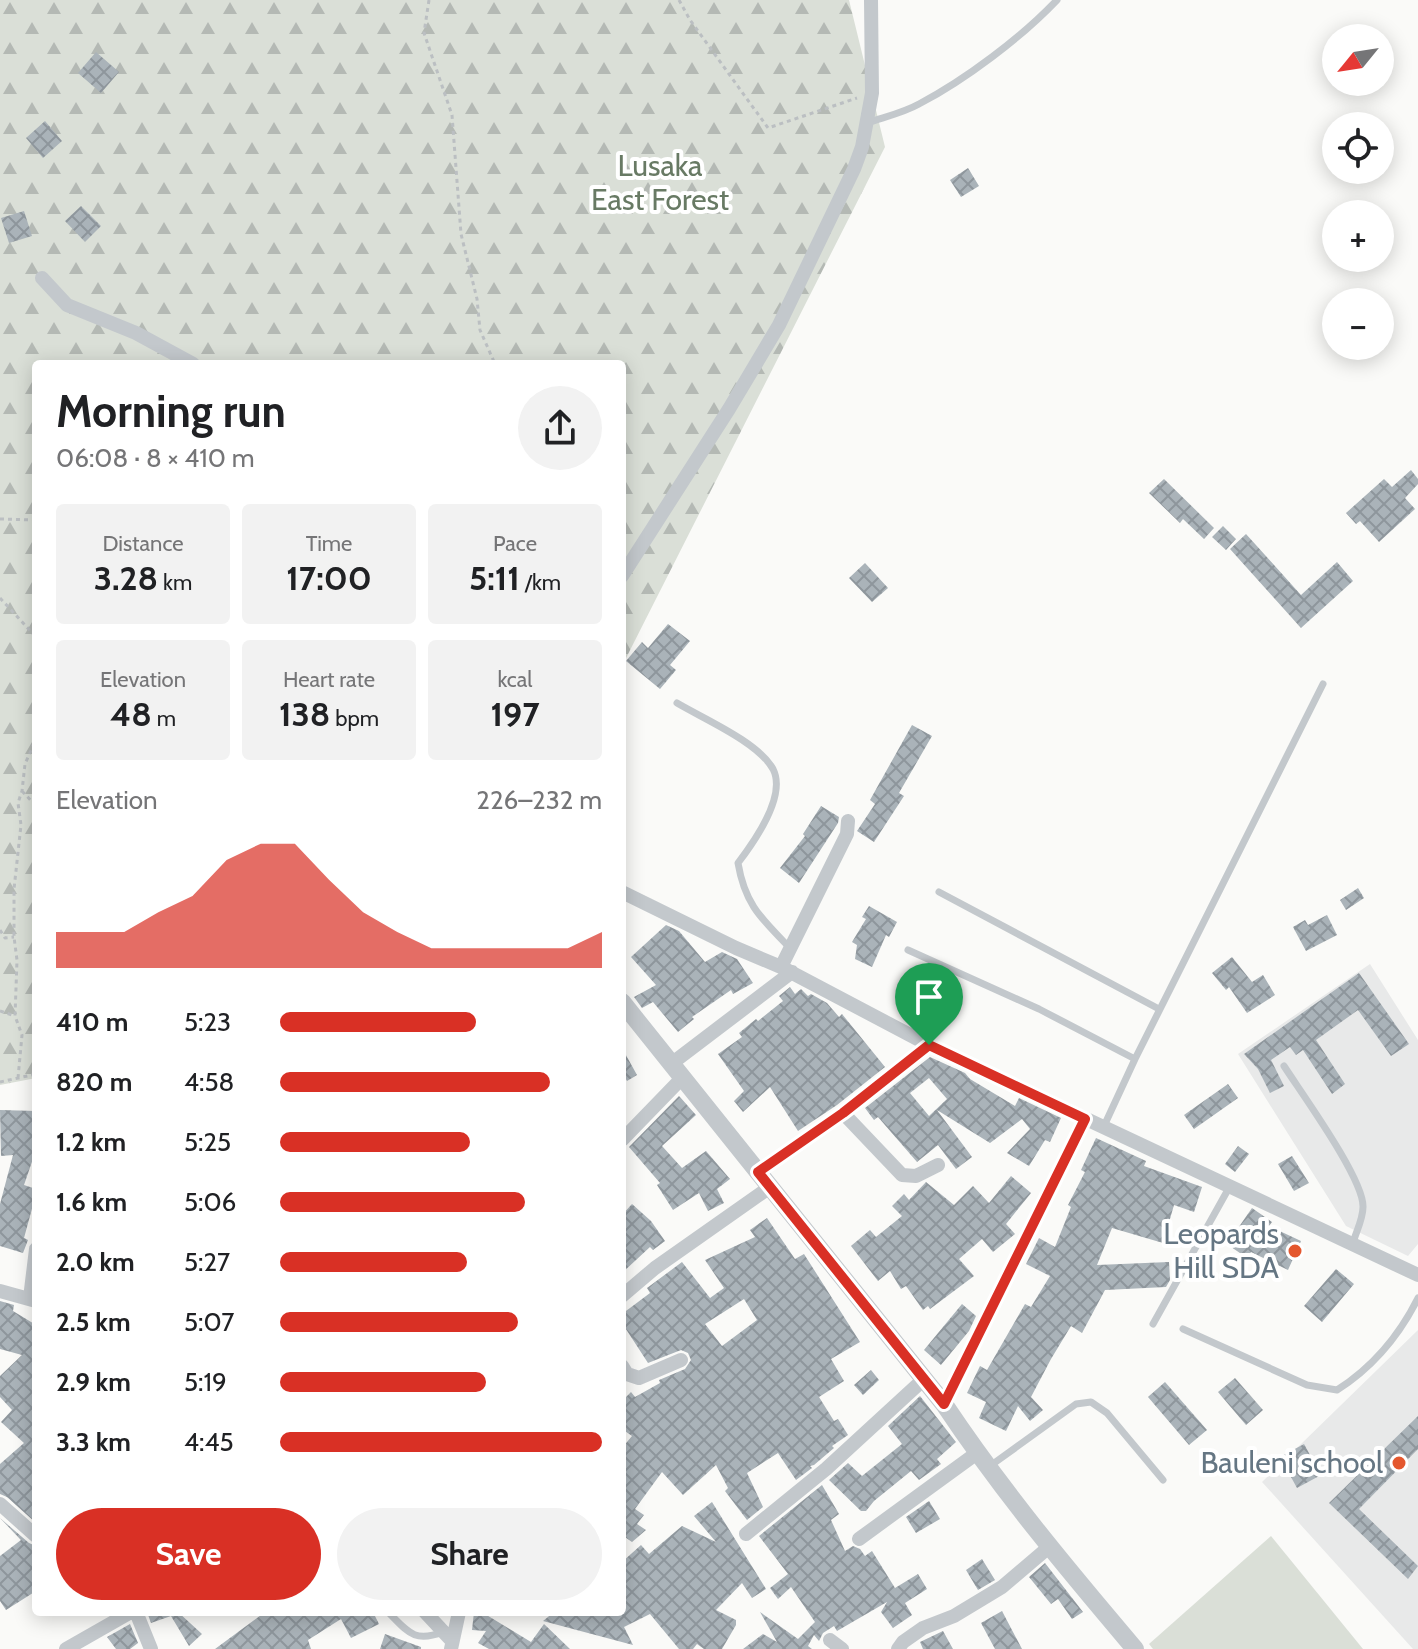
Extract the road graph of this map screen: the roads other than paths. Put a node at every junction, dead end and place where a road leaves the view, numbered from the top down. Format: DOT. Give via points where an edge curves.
graph roads {
  1 [pos="871,0"];
  2 [pos="1057,0"];
  3 [pos="867,123"];
  4 [pos="42,278"];
  5 [pos="186,360"];
  6 [pos="626,570"];
  7 [pos="1323,684"];
  8 [pos="677,703"];
  9 [pos="848,821"];
  10 [pos="939,892"];
  11 [pos="626,894"];
  12 [pos="790,948"];
  13 [pos="908,950"];
  14 [pos="786,970"];
  15 [pos="626,1007"];
  16 [pos="1159,1009"];
  17 [pos="929,1045"];
  18 [pos="1135,1059"];
  19 [pos="1284,1066"];
  20 [pos="677,1070"];
  21 [pos="843,1113"];
  22 [pos="1085,1119"];
  23 [pos="1104,1126"];
  24 [pos="626,1135"];
  25 [pos="938,1165"];
  26 [pos="758,1172"];
  27 [pos="1230,1186"];
  28 [pos="770,1187"];
  29 [pos="1353,1243"];
  30 [pos="1416,1271"];
  31 [pos="0,1291"];
  32 [pos="626,1293"];
  33 [pos="1418,1298"];
  34 [pos="32,1299"];
  35 [pos="1153,1324"];
  36 [pos="1183,1329"];
  37 [pos="681,1360"];
  38 [pos="626,1372"];
  39 [pos="924,1379"];
  40 [pos="944,1404"];
  41 [pos="982,1460"];
  42 [pos="1163,1480"];
  43 [pos="0,1504"];
  44 [pos="32,1532"];
  45 [pos="746,1534"];
  46 [pos="859,1539"];
  47 [pos="1049,1547"];
  48 [pos="123,1616"];
  49 [pos="130,1616"];
  50 [pos="392,1616"];
  51 [pos="428,1616"];
  52 [pos="458,1616"];
  53 [pos="449,1641"];
  54 [pos="66,1649"];
  55 [pos="151,1649"];
  56 [pos="898,1649"];
  57 [pos="1135,1649"];
  1 -- 3 [label="street" via="872,93"];
  2 -- 3 [label="lane" via="991,57 943,89 918,105"];
  3 -- 6 [label="street" via="854,169 779,325"];
  4 -- 5 [label="street" via="67,305"];
  7 -- 16 [label="lane"];
  8 -- 12 [label="lane" via="762,754 775,771 775,800 738,863 752,907"];
  9 -- 12 [label="street" via="847,834"];
  10 -- 16 [label="lane"];
  11 -- 14 [label="street"];
  12 -- 14 [label="street"];
  13 -- 18 [label="lane"];
  14 -- 17 [label="street"];
  14 -- 20 [label="street"];
  15 -- 20 [label="street"];
  16 -- 18 [label="lane"];
  17 -- 21 [label="street"];
  17 -- 22 [label="street"];
  18 -- 23 [label="lane"];
  19 -- 29 [label="lane" via="1362,1195"];
  20 -- 24 [label="street"];
  20 -- 26 [label="street"];
  21 -- 25 [label="street" via="902,1175 916,1176"];
  21 -- 26 [label="street"];
  22 -- 23 [label="street"];
  22 -- 40 [label="street"];
  23 -- 27 [label="street"];
  26 -- 28 [label="street"];
  27 -- 29 [label="street"];
  27 -- 35 [label="lane"];
  28 -- 32 [label="street"];
  28 -- 39 [label="street"];
  29 -- 30 [label="street"];
  31 -- 34 [label="street"];
  33 -- 36 [label="lane" via="1403,1328 1362,1375 1337,1390 1307,1385"];
  37 -- 38 [label="street" via="639,1378"];
  39 -- 40 [label="street"];
  39 -- 45 [label="street"];
  40 -- 41 [label="street"];
  41 -- 42 [label="lane" via="1076,1404 1091,1402 1107,1413"];
  41 -- 46 [label="street"];
  41 -- 47 [label="street"];
  43 -- 44 [label="street"];
  47 -- 56 [label="street" via="1002,1587 923,1628"];
  47 -- 57 [label="street"];
  48 -- 54 [label="street"];
  49 -- 55 [label="street"];
  50 -- 53 [label="lane" via="414,1636"];
  51 -- 53 [label="street"];
  52 -- 53 [label="street"];
}
